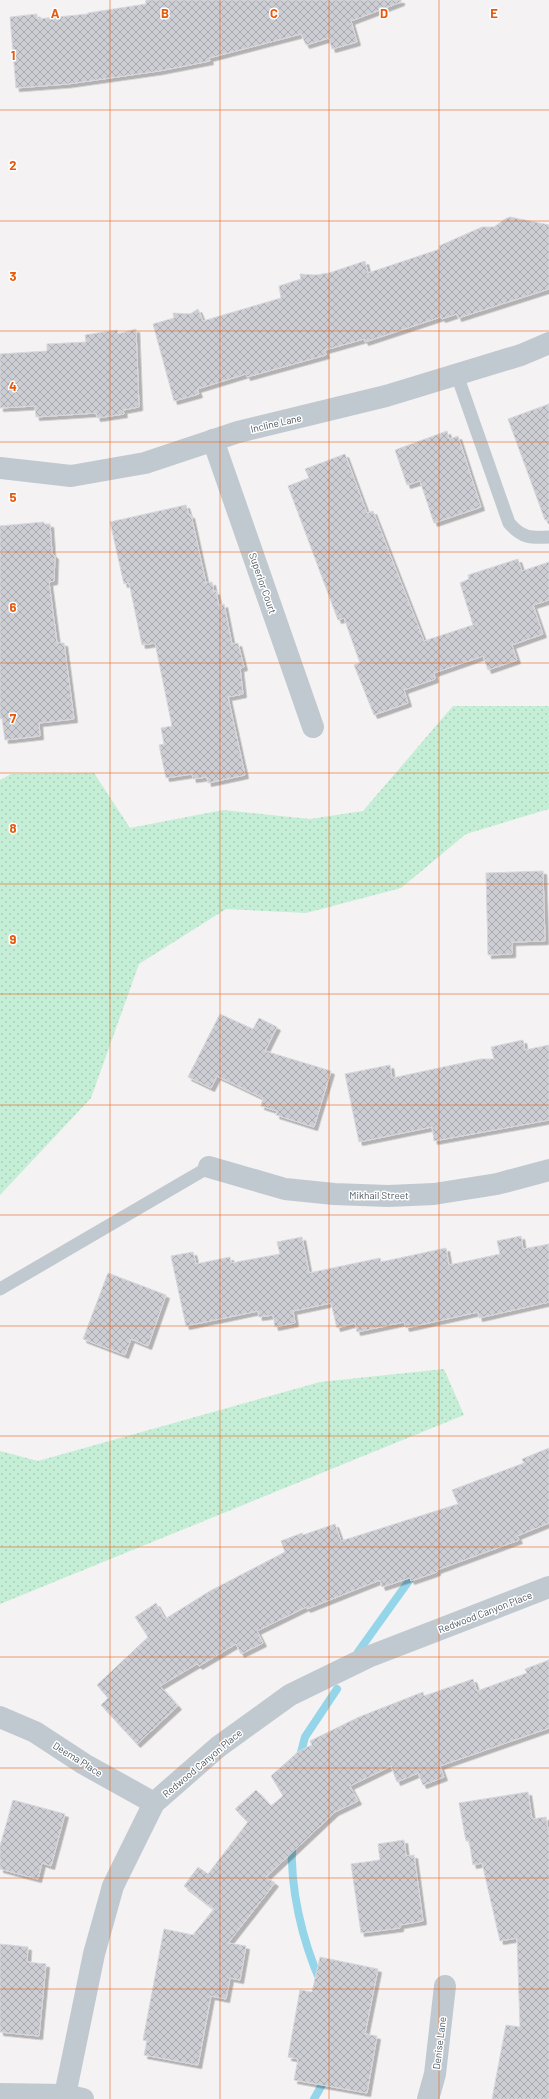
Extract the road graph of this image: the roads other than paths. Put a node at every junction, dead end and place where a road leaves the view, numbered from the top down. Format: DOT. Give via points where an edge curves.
graph roads {
  1 [pos="549,343"];
  2 [pos="457,375"];
  3 [pos="213,440"];
  4 [pos="0,468"];
  5 [pos="549,537"];
  6 [pos="313,727"];
  7 [pos="209,1167"];
  8 [pos="549,1170"];
  9 [pos="0,1289"];
  10 [pos="549,1587"];
  11 [pos="0,1717"];
  12 [pos="154,1803"];
  13 [pos="446,1986"];
  14 [pos="0,2094"];
  15 [pos="74,2097"];
  16 [pos="428,2099"];
  1 -- 2 [label="street, Incline Lane" via="521,355"];
  2 -- 3 [label="street, Incline Lane" via="386,396"];
  2 -- 5 [label="lane" via="509,523 518,534 533,538"];
  3 -- 4 [label="street, Incline Lane" via="145,464 71,476"];
  3 -- 6 [label="street, Superior Court"];
  7 -- 8 [label="street, Mikhail Street" via="285,1190 388,1196 434,1194 497,1184"];
  7 -- 9 [label="lane"];
  10 -- 12 [label="street, Redwood Canyon Place" via="368,1656 290,1695 218,1747"];
  11 -- 12 [label="street, Deema Place" via="35,1732 84,1764"];
  12 -- 15 [label="street, Redwood Canyon Place" via="113,1886 94,1954"];
  13 -- 16 [label="street, Denise Lane" via="435,2074"];
  14 -- 15 [label="street"];
}
